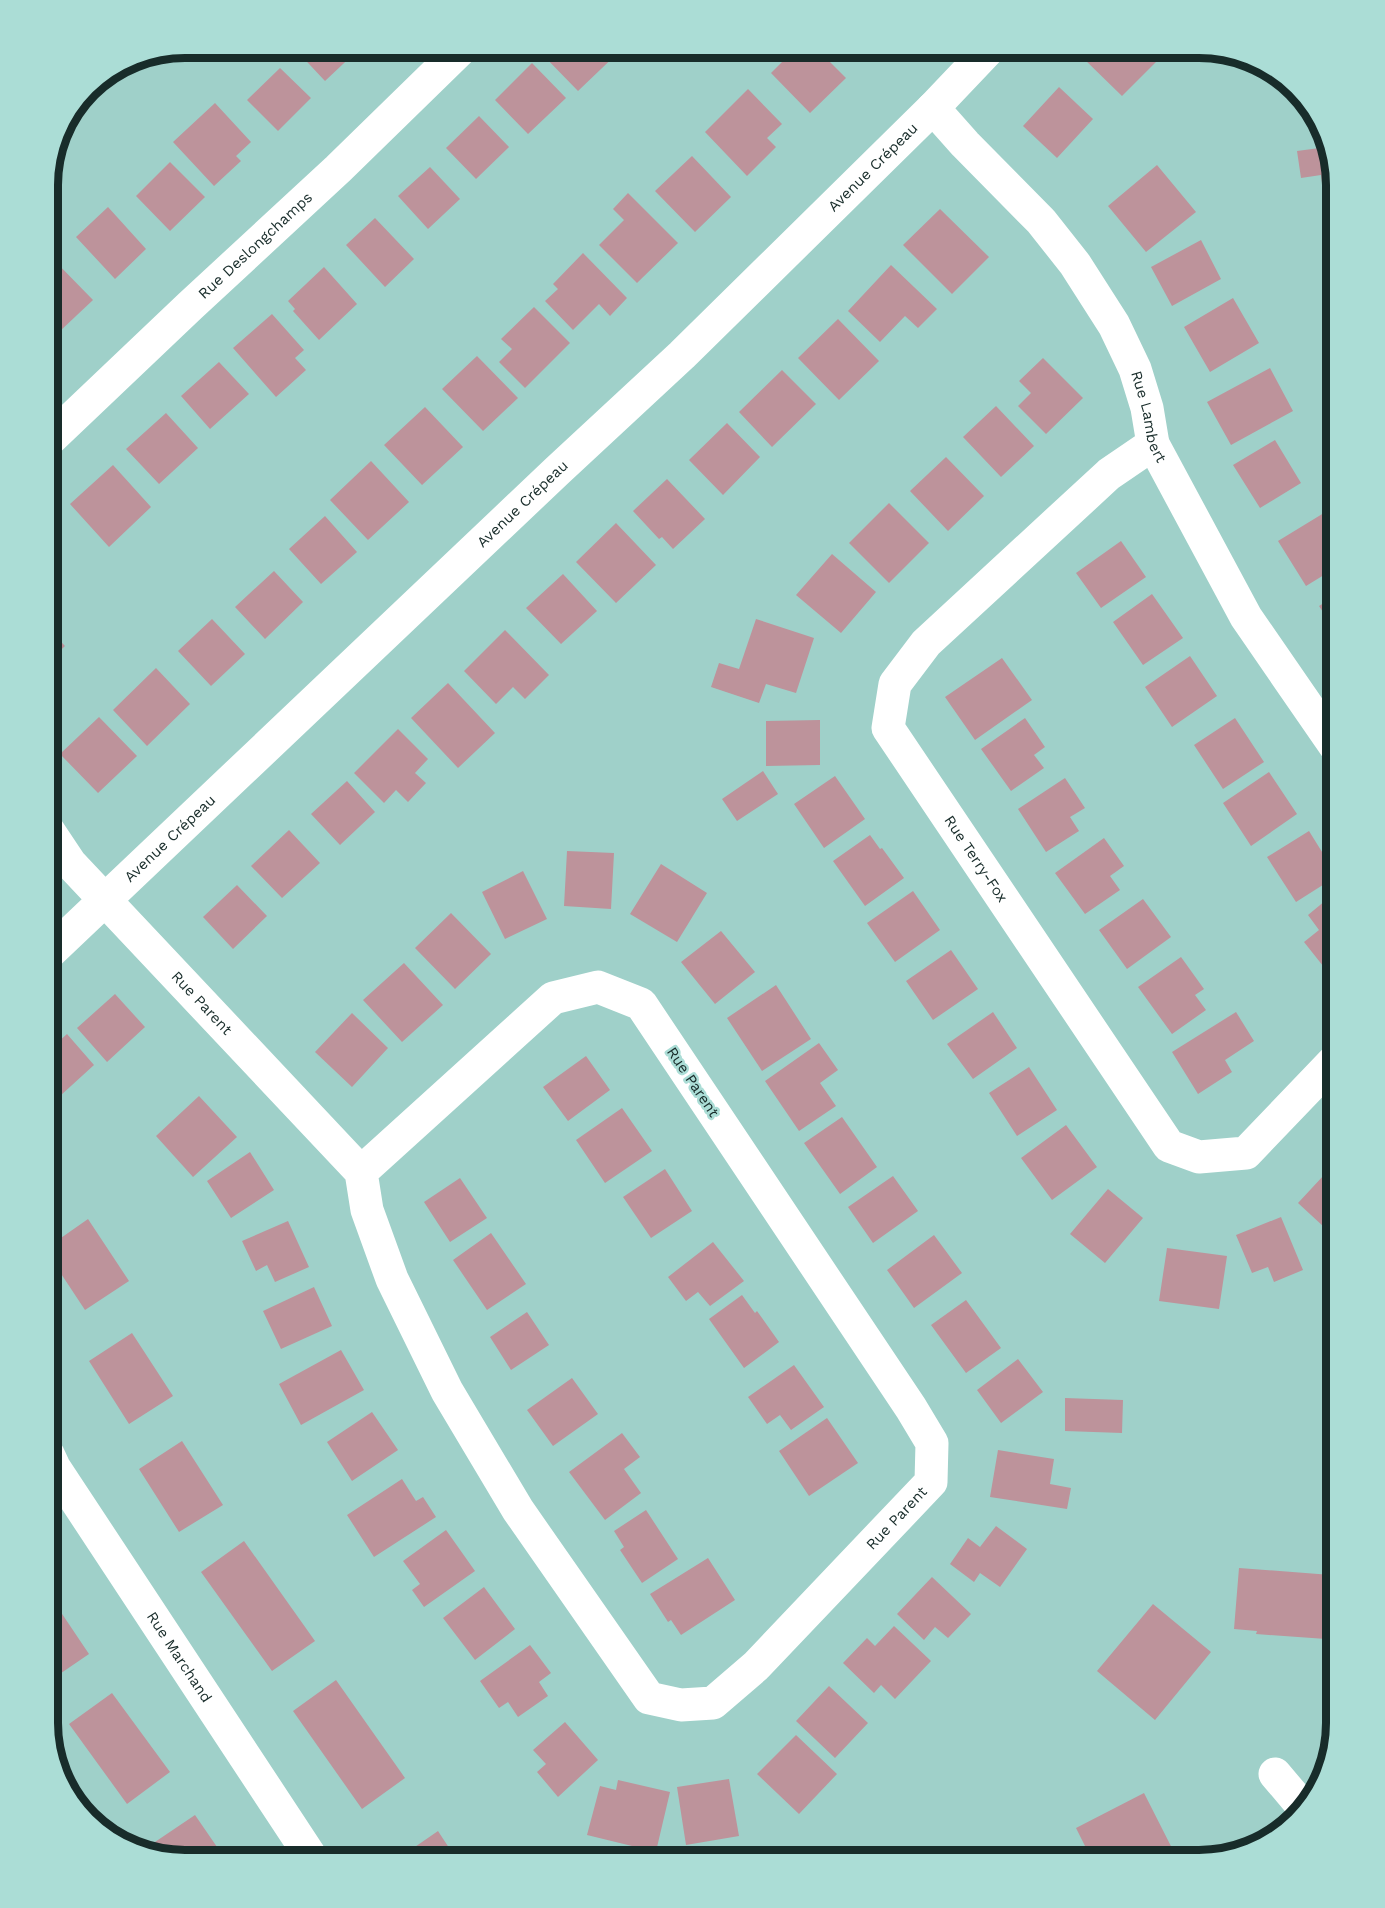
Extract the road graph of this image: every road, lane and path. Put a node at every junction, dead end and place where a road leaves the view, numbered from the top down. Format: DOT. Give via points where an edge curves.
graph roads {
  1 [pos="451,58"];
  2 [pos="980,59"];
  3 [pos="933,108"];
  4 [pos="59,431"];
  5 [pos="1153,444"];
  6 [pos="1326,733"];
  7 [pos="59,846"];
  8 [pos="106,900"];
  9 [pos="59,944"];
  10 [pos="1326,1069"];
  11 [pos="361,1172"];
  12 [pos="58,1477"];
  13 [pos="1275,1774"];
  14 [pos="1298,1802"];
  15 [pos="306,1849"];
  1 -- 4 [label="street, Rue Deslongchamps"];
  2 -- 3 [label="street, Avenue Crépeau"];
  3 -- 5 [label="street, Rue Lambert" via="1041,221 1075,264 1114,325 1135,369"];
  3 -- 8 [label="street, Avenue Crépeau" via="682,355"];
  5 -- 6 [label="street, Rue Lambert" via="1246,617"];
  5 -- 10 [label="street, Rue Terry-Fox" via="1109,474 926,643 895,684 888,728 1169,1146 1199,1157 1246,1153"];
  7 -- 8 [label="street, Rue Parent"];
  8 -- 9 [label="street, Avenue Crépeau"];
  8 -- 11 [label="street, Rue Parent"];
  11 -- 11 [label="street, Rue Parent" via="367,1210 392,1279 447,1391 518,1510 649,1698 681,1705 713,1703 756,1666 932,1482 932,1443 911,1408 641,1004 598,987 553,998"];
  12 -- 15 [label="street, Rue Marchand"];
  13 -- 14 [label="street"];
}
